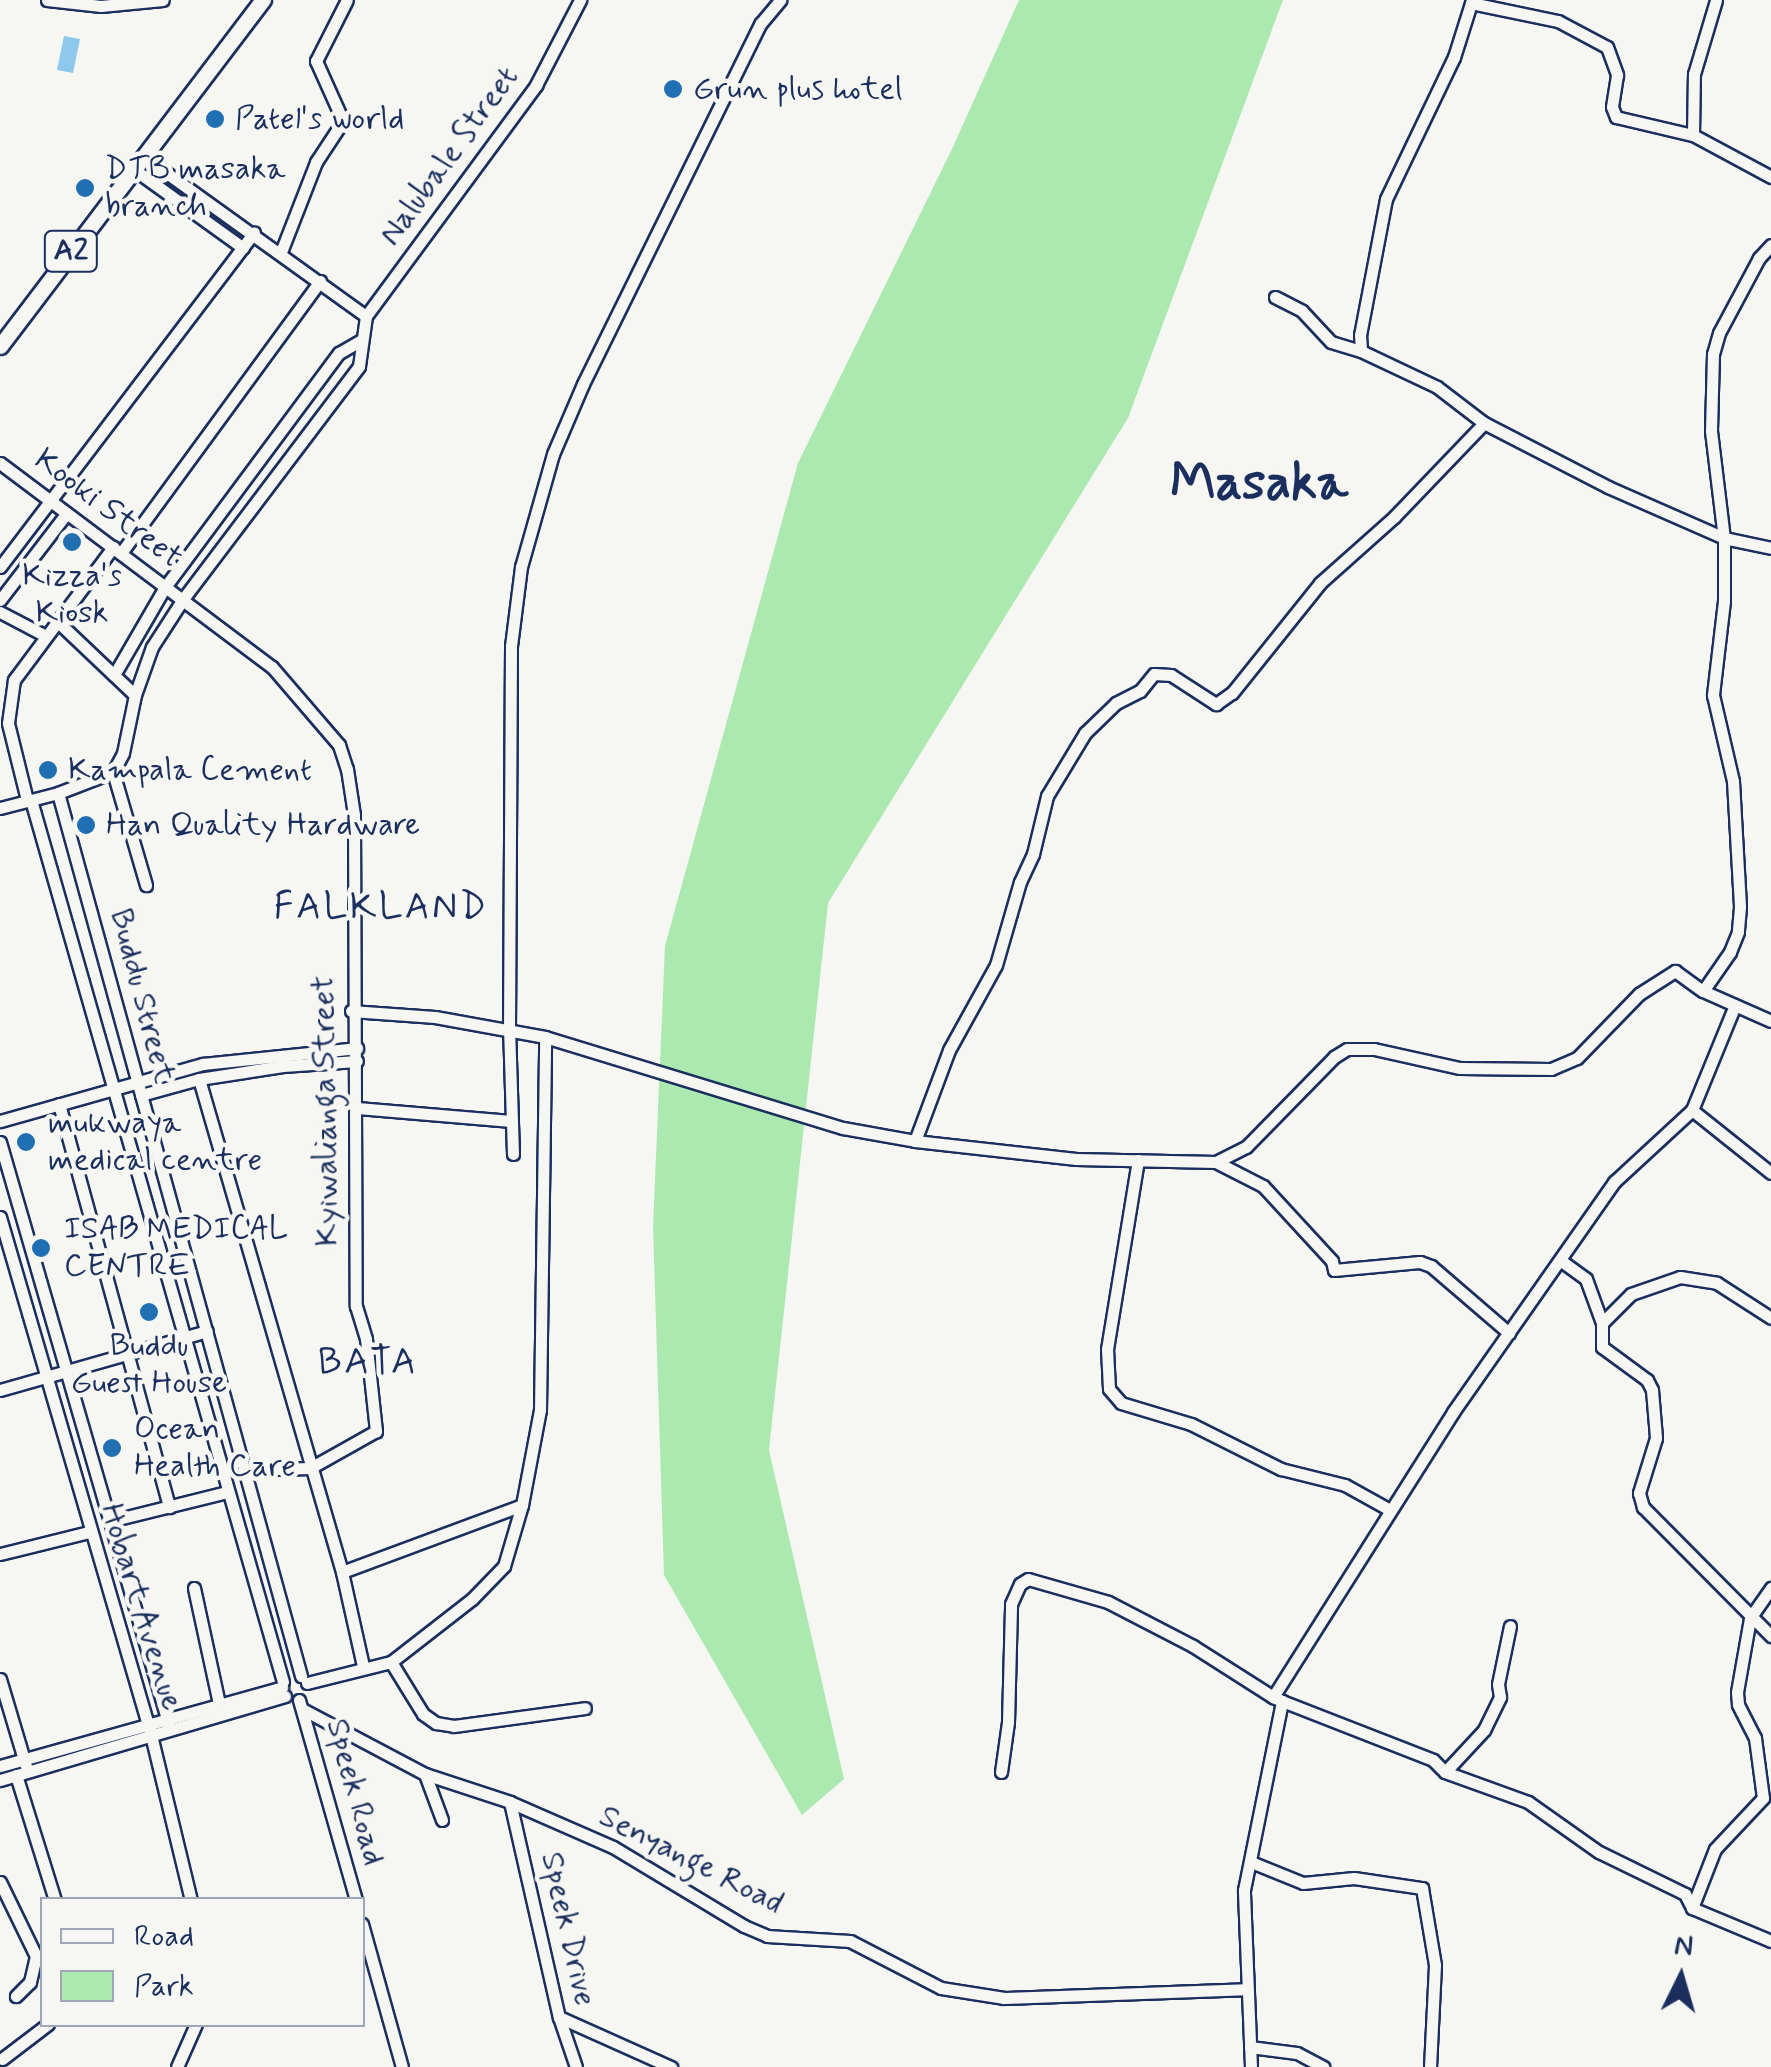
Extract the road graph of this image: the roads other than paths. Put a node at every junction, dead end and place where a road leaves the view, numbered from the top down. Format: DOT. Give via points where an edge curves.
graph roads {
  1 [pos="48,0"];
  2 [pos="163,0"];
  3 [pos="262,0"];
  4 [pos="347,0"];
  5 [pos="580,0"];
  6 [pos="780,0"];
  7 [pos="1716,0"];
  8 [pos="1472,2"];
  9 [pos="1693,135"];
  10 [pos="139,163"];
  11 [pos="1771,177"];
  12 [pos="254,232"];
  13 [pos="1771,245"];
  14 [pos="243,248"];
  15 [pos="281,252"];
  16 [pos="320,281"];
  17 [pos="1274,296"];
  18 [pos="366,316"];
  19 [pos="360,341"];
  20 [pos="0,346"];
  21 [pos="1361,352"];
  22 [pos="1484,424"];
  23 [pos="1,465"];
  24 [pos="51,502"];
  25 [pos="66,514"];
  26 [pos="1724,538"];
  27 [pos="1771,548"];
  28 [pos="117,550"];
  29 [pos="0,567"];
  30 [pos="166,586"];
  31 [pos="183,598"];
  32 [pos="0,600"];
  33 [pos="0,612"];
  34 [pos="58,622"];
  35 [pos="46,636"];
  36 [pos="114,675"];
  37 [pos="135,695"];
  38 [pos="113,772"];
  39 [pos="58,793"];
  40 [pos="29,800"];
  41 [pos="0,808"];
  42 [pos="146,885"];
  43 [pos="1703,991"];
  44 [pos="1734,1005"];
  45 [pos="352,1011"];
  46 [pos="1771,1021"];
  47 [pos="509,1030"];
  48 [pos="545,1037"];
  49 [pos="357,1055"];
  50 [pos="199,1080"];
  51 [pos="137,1081"];
  52 [pos="114,1088"];
  53 [pos="141,1095"];
  54 [pos="59,1104"];
  55 [pos="358,1108"];
  56 [pos="1692,1110"];
  57 [pos="510,1120"];
  58 [pos="0,1121"];
  59 [pos="0,1142"];
  60 [pos="915,1142"];
  61 [pos="513,1154"];
  62 [pos="1138,1160"];
  63 [pos="1216,1162"];
  64 [pos="1771,1173"];
  65 [pos="0,1216"];
  66 [pos="1560,1260"];
  67 [pos="1771,1318"];
  68 [pos="1602,1323"];
  69 [pos="206,1331"];
  70 [pos="1509,1333"];
  71 [pos="183,1338"];
  72 [pos="127,1353"];
  73 [pos="66,1370"];
  74 [pos="44,1377"];
  75 [pos="0,1390"];
  76 [pos="310,1468"];
  77 [pos="245,1470"];
  78 [pos="227,1492"];
  79 [pos="522,1505"];
  80 [pos="169,1506"];
  81 [pos="1390,1510"];
  82 [pos="110,1521"];
  83 [pos="89,1532"];
  84 [pos="0,1554"];
  85 [pos="342,1572"];
  86 [pos="194,1588"];
  87 [pos="1771,1588"];
  88 [pos="1750,1618"];
  89 [pos="1510,1626"];
  90 [pos="1771,1636"];
  91 [pos="391,1662"];
  92 [pos="364,1666"];
  93 [pos="0,1679"];
  94 [pos="304,1680"];
  95 [pos="284,1688"];
  96 [pos="1277,1699"];
  97 [pos="219,1704"];
  98 [pos="302,1705"];
  99 [pos="585,1708"];
  100 [pos="169,1724"];
  101 [pos="149,1730"];
  102 [pos="0,1766"];
  103 [pos="23,1769"];
  104 [pos="1001,1772"];
  105 [pos="1445,1772"];
  106 [pos="425,1774"];
  107 [pos="0,1780"];
  108 [pos="510,1802"];
  109 [pos="442,1820"];
  110 [pos="1251,1862"];
  111 [pos="0,1882"];
  112 [pos="53,1897"];
  113 [pos="190,1897"];
  114 [pos="355,1897"];
  115 [pos="1692,1908"];
  116 [pos="365,1935"];
  117 [pos="1771,1942"];
  118 [pos="1246,1989"];
  119 [pos="16,1996"];
  120 [pos="559,2016"];
  121 [pos="44,2027"];
  122 [pos="195,2027"];
  123 [pos="1250,2047"];
  124 [pos="2,2060"];
  125 [pos="177,2067"];
  126 [pos="402,2067"];
  127 [pos="576,2067"];
  128 [pos="671,2067"];
  129 [pos="1251,2067"];
  130 [pos="1323,2067"];
  131 [pos="1430,2067"];
  1 -- 2 [label="street" via="100,6"];
  3 -- 10 [label="main road, A2"];
  4 -- 15 [label="street" via="316,61 343,121 316,162"];
  5 -- 18 [label="street, Nalubale Street" via="536,86"];
  6 -- 47 [label="street" via="760,23 584,384 533,519 512,646"];
  7 -- 9 [label="street" via="1694,74"];
  8 -- 9 [label="street" via="1558,20 1607,47 1618,74 1613,114"];
  8 -- 21 [label="street" via="1454,58 1386,199"];
  9 -- 11 [label="street"];
  10 -- 12 [label="street"];
  10 -- 14 [label="street"];
  10 -- 20 [label="main road, A2"];
  12 -- 14 [label="street"];
  12 -- 15 [label="street"];
  13 -- 26 [label="street" via="1758,258 1714,354 1711,431"];
  14 -- 24 [label="street"];
  15 -- 16 [label="street"];
  16 -- 18 [label="street"];
  16 -- 28 [label="street"];
  17 -- 21 [label="street" via="1302,311 1331,342"];
  18 -- 19 [label="street, Nalubale Street"];
  19 -- 30 [label="street" via="338,353"];
  19 -- 31 [label="street, Nalubale Street" via="359,366"];
  21 -- 22 [label="street" via="1437,386"];
  22 -- 26 [label="street"];
  22 -- 60 [label="street" via="1320,583 1232,693 1216,704 1171,676 1154,674 1085,734 1046,796 996,965 949,1050"];
  23 -- 24 [label="street, Kooki Street"];
  24 -- 25 [label="street, Kooki Street"];
  24 -- 29 [label="street"];
  25 -- 28 [label="street, Kooki Street"];
  25 -- 32 [label="street"];
  26 -- 27 [label="street"];
  26 -- 43 [label="street" via="1714,695 1734,780 1740,907 1730,952"];
  28 -- 30 [label="street, Kooki Street"];
  28 -- 34 [label="street"];
  30 -- 31 [label="street, Kooki Street"];
  30 -- 36 [label="street"];
  31 -- 37 [label="street, Nalubale Street" via="152,647"];
  31 -- 45 [label="street, Kyiwalianga Street" via="290,683 339,746 354,815"];
  33 -- 35 [label="street"];
  34 -- 35 [label="street"];
  34 -- 36 [label="street"];
  35 -- 40 [label="street" via="14,680 10,702 8,723"];
  36 -- 37 [label="street"];
  37 -- 38 [label="street, Nalubale Street"];
  38 -- 39 [label="street"];
  38 -- 42 [label="street"];
  39 -- 40 [label="street"];
  39 -- 51 [label="street, Buddu Street"];
  40 -- 41 [label="street"];
  40 -- 52 [label="street"];
  43 -- 44 [label="street"];
  43 -- 63 [label="street" via="1676,970 1639,994 1576,1058 1551,1069 1460,1068 1374,1049 1347,1050 1246,1147"];
  44 -- 46 [label="street"];
  44 -- 56 [label="street"];
  45 -- 47 [label="street"];
  45 -- 49 [label="street, Kyiwalianga Street"];
  47 -- 48 [label="street"];
  47 -- 57 [label="street"];
  48 -- 60 [label="street" via="842,1128"];
  48 -- 79 [label="street" via="540,1410"];
  49 -- 50 [label="street"];
  49 -- 51 [label="street" via="216,1061"];
  49 -- 55 [label="street, Kyiwalianga Street"];
  50 -- 53 [label="street"];
  50 -- 76 [label="street"];
  51 -- 52 [label="street"];
  51 -- 53 [label="street, Buddu Street"];
  52 -- 54 [label="street"];
  52 -- 71 [label="street"];
  53 -- 69 [label="street, Buddu Street"];
  54 -- 58 [label="street"];
  54 -- 72 [label="street"];
  55 -- 57 [label="street"];
  55 -- 76 [label="street, Kyiwalianga Street" via="356,1306 376,1431"];
  56 -- 64 [label="street"];
  56 -- 66 [label="street" via="1614,1182"];
  57 -- 61 [label="street"];
  59 -- 73 [label="street, Hobart Avenue"];
  60 -- 62 [label="street"];
  62 -- 63 [label="street"];
  62 -- 81 [label="street" via="1107,1349 1109,1390 1121,1403 1192,1424 1281,1469 1346,1485"];
  63 -- 70 [label="street" via="1263,1186 1334,1270 1420,1262"];
  65 -- 74 [label="street, Hobart Avenue"];
  66 -- 68 [label="street" via="1586,1280"];
  66 -- 70 [label="street"];
  67 -- 68 [label="street" via="1716,1283 1680,1277 1630,1294"];
  68 -- 88 [label="street" via="1602,1347 1652,1390 1656,1438 1639,1493 1643,1507"];
  69 -- 71 [label="street"];
  69 -- 77 [label="street, Buddu Street"];
  70 -- 81 [label="street"];
  71 -- 72 [label="street"];
  71 -- 78 [label="street"];
  72 -- 73 [label="street"];
  72 -- 80 [label="street"];
  73 -- 74 [label="street"];
  73 -- 82 [label="street, Hobart Avenue"];
  74 -- 75 [label="street"];
  74 -- 83 [label="street, Hobart Avenue"];
  76 -- 77 [label="street, Kyiwalianga Street"];
  76 -- 85 [label="street"];
  77 -- 94 [label="street, Buddu Street"];
  78 -- 80 [label="street"];
  78 -- 95 [label="street"];
  79 -- 85 [label="street"];
  79 -- 91 [label="street" via="504,1566"];
  80 -- 82 [label="street"];
  81 -- 96 [label="street"];
  82 -- 100 [label="street, Hobart Avenue"];
  83 -- 84 [label="street"];
  83 -- 101 [label="street, Hobart Avenue"];
  85 -- 92 [label="street"];
  86 -- 97 [label="street"];
  87 -- 88 [label="street"];
  88 -- 90 [label="street"];
  88 -- 115 [label="street" via="1738,1704 1755,1738 1765,1788 1707,1862"];
  89 -- 105 [label="street" via="1500,1697 1484,1730"];
  91 -- 92 [label="street"];
  91 -- 99 [label="street" via="423,1714 436,1723"];
  92 -- 94 [label="street"];
  93 -- 103 [label="street"];
  94 -- 95 [label="street" via="291,1676"];
  94 -- 98 [label="street"];
  95 -- 97 [label="street"];
  95 -- 98 [label="street, Senyange Road"];
  95 -- 100 [label="street"];
  96 -- 104 [label="street" via="1108,1602 1028,1579 1011,1604"];
  96 -- 105 [label="street" via="1433,1760"];
  96 -- 110 [label="street"];
  97 -- 100 [label="street"];
  98 -- 106 [label="street, Senyange Road"];
  98 -- 114 [label="street, Speek Road"];
  100 -- 101 [label="street"];
  101 -- 103 [label="street"];
  101 -- 113 [label="street, Hobart Avenue"];
  102 -- 103 [label="street"];
  103 -- 107 [label="street"];
  103 -- 112 [label="street"];
  105 -- 115 [label="street" via="1552,1814 1600,1852 1685,1894"];
  106 -- 108 [label="street, Senyange Road"];
  106 -- 109 [label="street"];
  108 -- 118 [label="street, Senyange Road" via="613,1848 767,1936 850,1941 963,1994"];
  108 -- 120 [label="street, Speek Drive"];
  110 -- 118 [label="street" via="1243,1917"];
  110 -- 131 [label="street" via="1303,1883 1354,1878 1422,1888 1435,1965"];
  111 -- 119 [label="street" via="36,1956 30,1982"];
  115 -- 117 [label="street"];
  116 -- 126 [label="street"];
  118 -- 123 [label="street"];
  120 -- 127 [label="street, Speek Drive"];
  120 -- 128 [label="street"];
  121 -- 124 [label="street"];
  122 -- 125 [label="street"];
  123 -- 129 [label="street"];
  123 -- 130 [label="street" via="1297,2053"];
}
